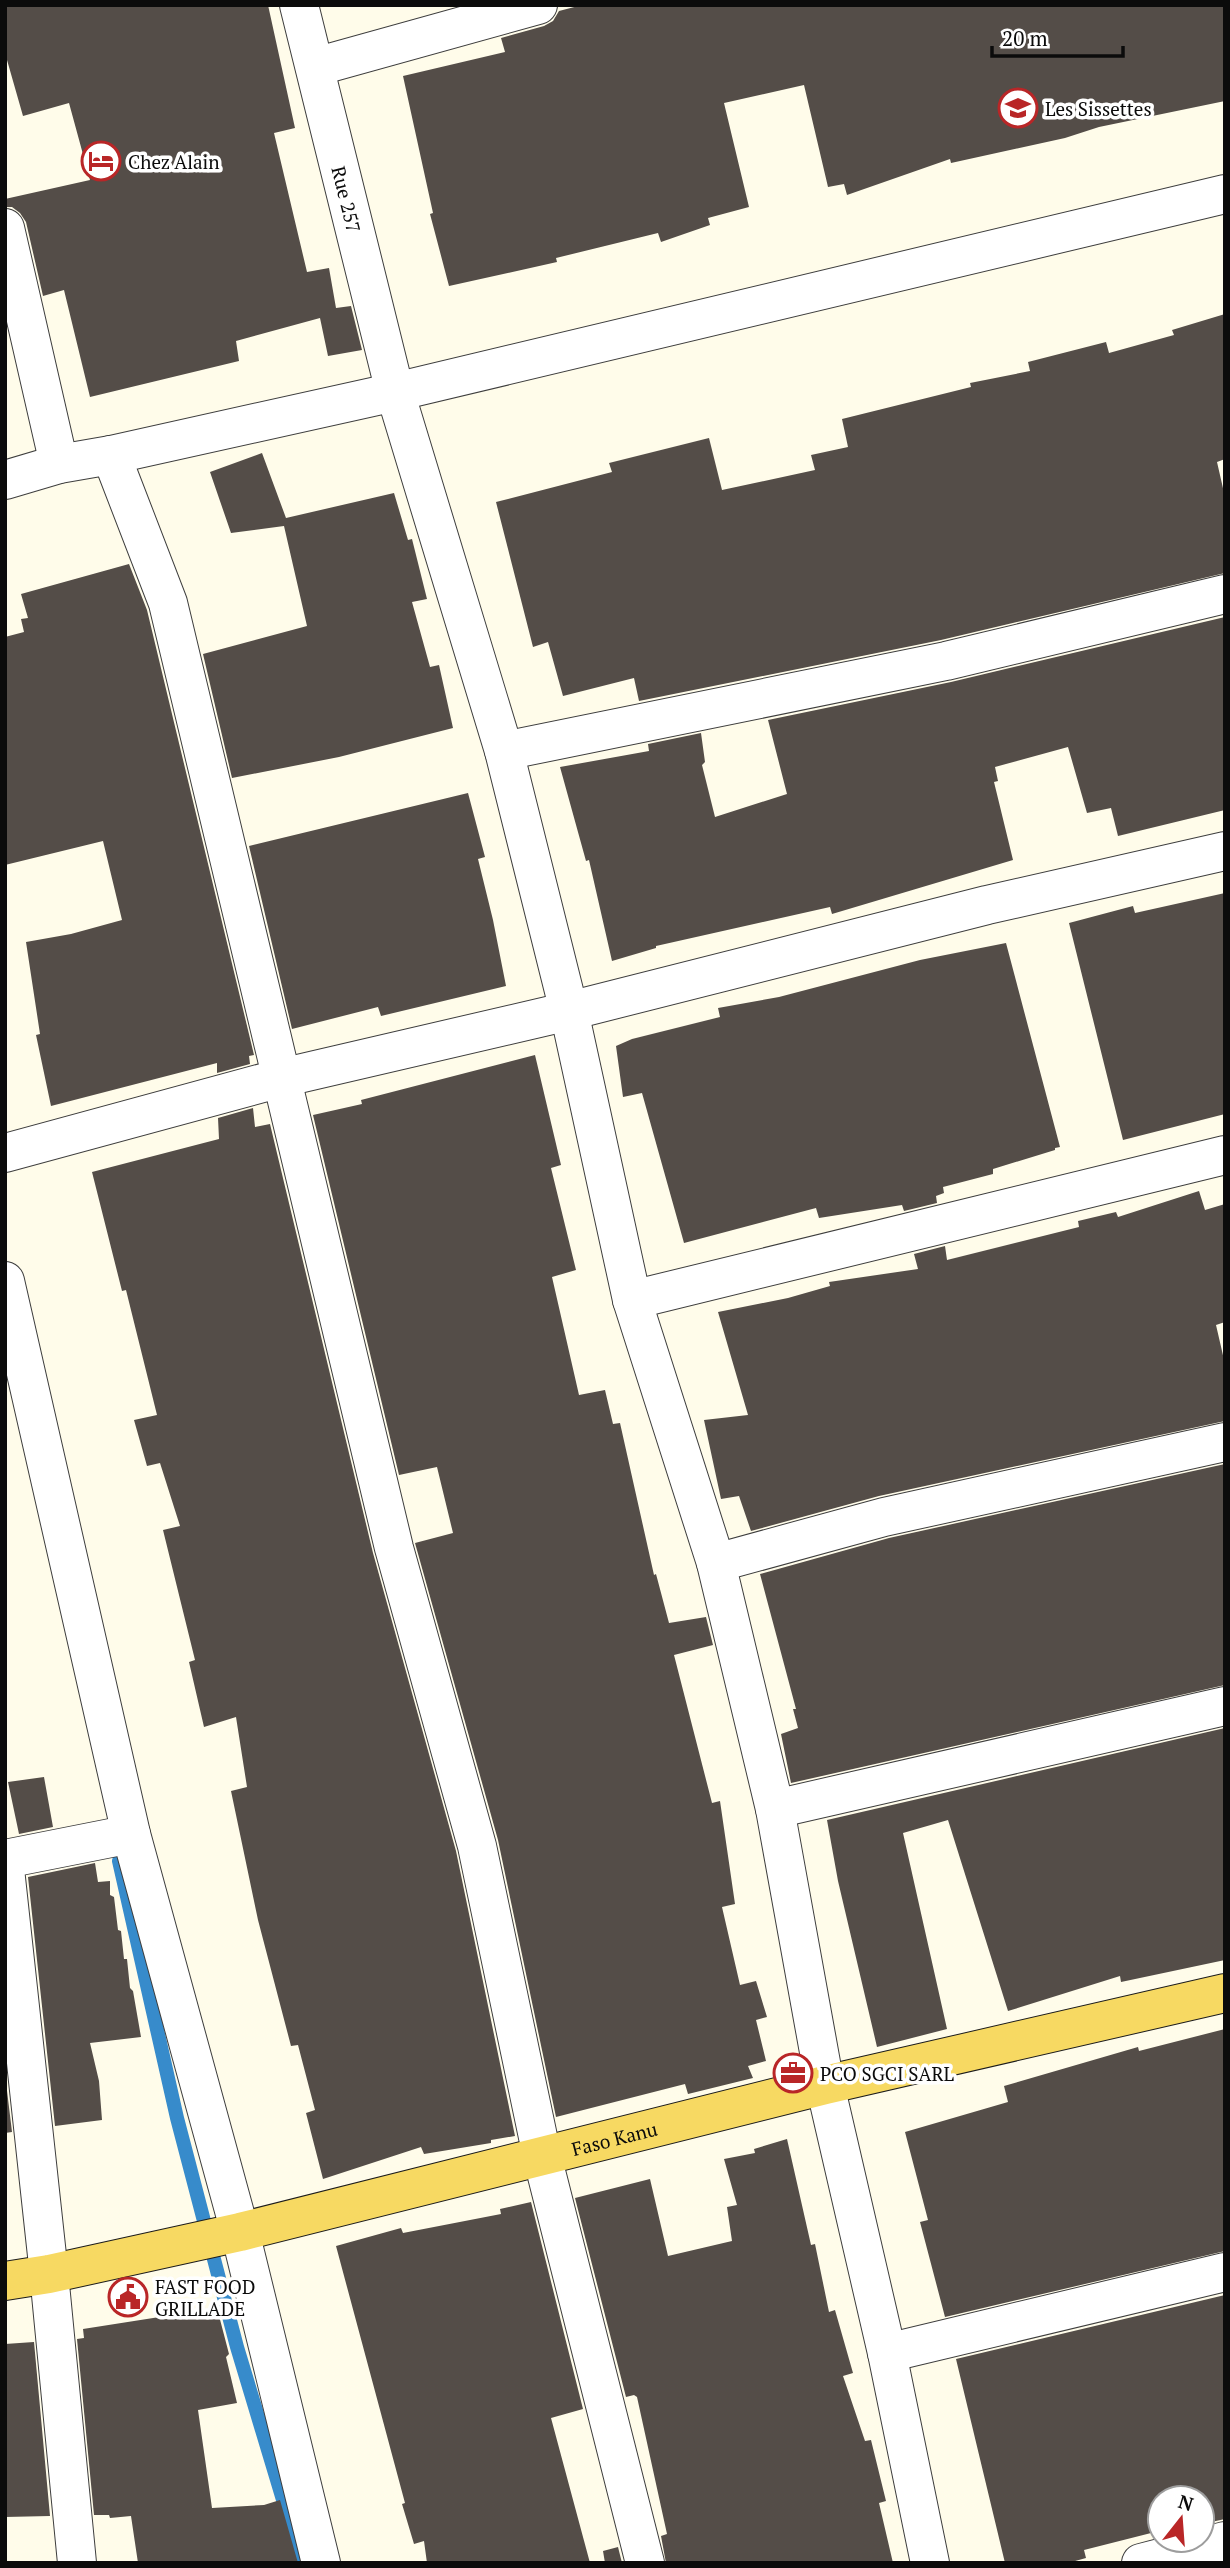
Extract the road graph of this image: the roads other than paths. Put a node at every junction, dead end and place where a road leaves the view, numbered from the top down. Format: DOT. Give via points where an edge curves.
graph roads {
  1 [pos="299,5"];
  2 [pos="538,5"];
  3 [pos="315,67"];
  4 [pos="1225,194"];
  5 [pos="5,228"];
  6 [pos="394,392"];
  7 [pos="111,455"];
  8 [pos="59,464"];
  9 [pos="5,480"];
  10 [pos="1225,594"];
  11 [pos="504,751"];
  12 [pos="1225,851"];
  13 [pos="569,1011"];
  14 [pos="281,1078"];
  15 [pos="5,1153"];
  16 [pos="1225,1155"];
  17 [pos="5,1281"];
  18 [pos="632,1300"];
  19 [pos="1225,1442"];
  20 [pos="716,1563"];
  21 [pos="1225,1706"];
  22 [pos="775,1809"];
  23 [pos="131,1834"];
  24 [pos="5,1859"];
  25 [pos="5,1869"];
  26 [pos="1225,1993"];
  27 [pos="825,2085"];
  28 [pos="541,2156"];
  29 [pos="240,2232"];
  30 [pos="1225,2272"];
  31 [pos="49,2274"];
  32 [pos="5,2281"];
  33 [pos="887,2353"];
  34 [pos="1225,2541"];
  35 [pos="77,2563"];
  36 [pos="321,2563"];
  37 [pos="645,2563"];
  38 [pos="930,2563"];
  39 [pos="1141,2563"];
  1 -- 3 [label="street, Rue 257"];
  2 -- 3 [label="street"];
  3 -- 6 [label="street, Rue 257"];
  4 -- 6 [label="street"];
  5 -- 8 [label="street"];
  6 -- 7 [label="street"];
  6 -- 11 [label="street, Rue 257"];
  7 -- 8 [label="street"];
  7 -- 14 [label="street" via="169,603"];
  8 -- 9 [label="street"];
  10 -- 11 [label="street" via="946,661"];
  11 -- 13 [label="street, Rue 257"];
  12 -- 13 [label="street" via="987,905"];
  13 -- 14 [label="street"];
  13 -- 18 [label="street, Rue 257"];
  14 -- 15 [label="street"];
  14 -- 28 [label="street" via="394,1548 477,1846"];
  16 -- 18 [label="street"];
  17 -- 23 [label="street"];
  18 -- 20 [label="street, Rue 257"];
  19 -- 20 [label="street" via="884,1517"];
  20 -- 22 [label="street, Rue 257"];
  21 -- 22 [label="street"];
  22 -- 27 [label="street, Rue 257"];
  23 -- 24 [label="street"];
  23 -- 29 [label="street"];
  25 -- 31 [label="street"];
  26 -- 27 [label="main road, Faso Kanu"];
  27 -- 28 [label="main road, Faso Kanu"];
  27 -- 33 [label="street, Rue 257"];
  28 -- 29 [label="main road, Faso Kanu"];
  28 -- 37 [label="street"];
  29 -- 31 [label="main road, Faso Kanu"];
  29 -- 36 [label="street"];
  30 -- 33 [label="street"];
  31 -- 32 [label="main road, Faso Kanu"];
  31 -- 35 [label="street"];
  33 -- 38 [label="street, Rue 257"];
  34 -- 39 [label="street"];
}
